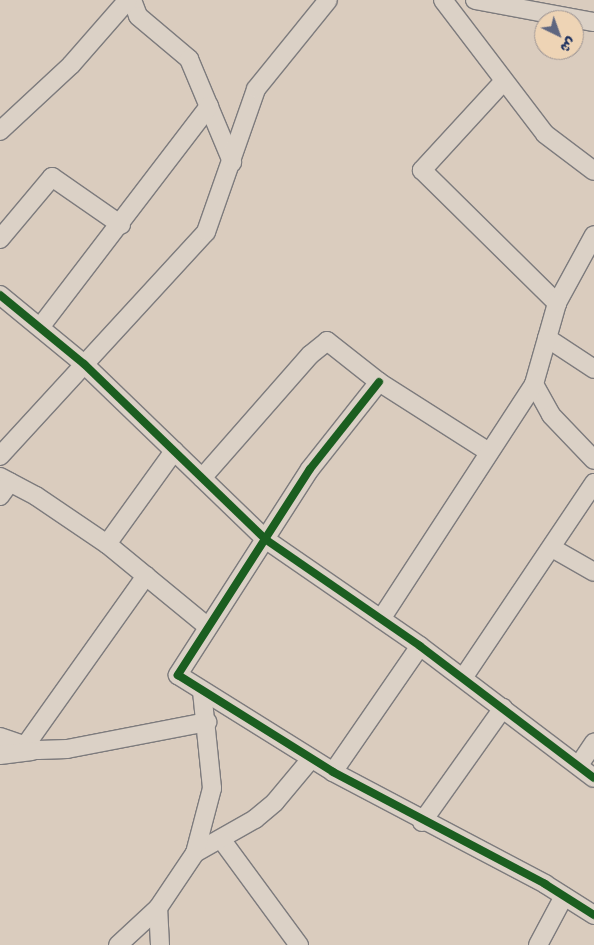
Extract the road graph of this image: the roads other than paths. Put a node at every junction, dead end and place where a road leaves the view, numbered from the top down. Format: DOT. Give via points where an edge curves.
graph roads {
  1 [pos="128,0"];
  2 [pos="132,0"];
  3 [pos="328,0"];
  4 [pos="442,0"];
  5 [pos="475,0"];
  6 [pos="594,22"];
  7 [pos="503,82"];
  8 [pos="209,106"];
  9 [pos="0,131"];
  10 [pos="232,162"];
  11 [pos="594,171"];
  12 [pos="121,225"];
  13 [pos="594,235"];
  14 [pos="0,239"];
  15 [pos="0,295"];
  16 [pos="557,303"];
  17 [pos="41,326"];
  18 [pos="546,338"];
  19 [pos="84,364"];
  20 [pos="594,370"];
  21 [pos="379,382"];
  22 [pos="534,384"];
  23 [pos="174,451"];
  24 [pos="489,452"];
  25 [pos="0,456"];
  26 [pos="594,460"];
  27 [pos="202,478"];
  28 [pos="5,480"];
  29 [pos="594,483"];
  30 [pos="0,496"];
  31 [pos="265,540"];
  32 [pos="107,544"];
  33 [pos="552,548"];
  34 [pos="594,572"];
  35 [pos="146,576"];
  36 [pos="381,619"];
  37 [pos="207,626"];
  38 [pos="420,646"];
  39 [pos="463,678"];
  40 [pos="202,690"];
  41 [pos="503,708"];
  42 [pos="207,722"];
  43 [pos="0,737"];
  44 [pos="594,743"];
  45 [pos="31,748"];
  46 [pos="0,756"];
  47 [pos="311,759"];
  48 [pos="579,764"];
  49 [pos="333,772"];
  50 [pos="594,778"];
  51 [pos="422,822"];
  52 [pos="221,839"];
  53 [pos="194,853"];
  54 [pos="564,896"];
  55 [pos="158,908"];
  56 [pos="594,915"];
  57 [pos="118,945"];
  58 [pos="160,945"];
  59 [pos="299,945"];
  60 [pos="538,945"];
  1 -- 9 [label="street" via="71,65"];
  2 -- 8 [label="street" via="138,16 189,59"];
  3 -- 10 [label="street" via="292,47 266,72 256,89"];
  4 -- 7 [label="street"];
  5 -- 6 [label="street"];
  7 -- 11 [label="street" via="545,134"];
  7 -- 16 [label="street" via="422,170"];
  8 -- 10 [label="street"];
  8 -- 12 [label="street"];
  10 -- 19 [label="street" via="214,213 195,246"];
  12 -- 14 [label="street" via="52,177"];
  12 -- 17 [label="street"];
  13 -- 16 [label="street"];
  15 -- 17 [label="street"];
  16 -- 18 [label="street"];
  17 -- 19 [label="street"];
  18 -- 20 [label="street"];
  18 -- 22 [label="street"];
  19 -- 23 [label="street"];
  19 -- 25 [label="street"];
  21 -- 24 [label="street"];
  21 -- 27 [label="street" via="331,342 323,341"];
  21 -- 31 [label="street" via="330,441"];
  22 -- 24 [label="street"];
  22 -- 26 [label="street" via="551,415"];
  23 -- 27 [label="street"];
  23 -- 32 [label="street"];
  24 -- 36 [label="street"];
  27 -- 31 [label="street"];
  28 -- 30 [label="street"];
  28 -- 32 [label="street"];
  29 -- 33 [label="street"];
  31 -- 36 [label="street"];
  31 -- 37 [label="street"];
  32 -- 35 [label="street"];
  33 -- 34 [label="street"];
  33 -- 39 [label="street"];
  35 -- 37 [label="street"];
  35 -- 45 [label="street"];
  36 -- 38 [label="street"];
  37 -- 40 [label="street" via="178,675"];
  38 -- 39 [label="street"];
  38 -- 49 [label="street"];
  39 -- 41 [label="street"];
  40 -- 42 [label="street"];
  40 -- 47 [label="street"];
  41 -- 48 [label="street"];
  41 -- 51 [label="street"];
  42 -- 45 [label="street" via="68,749"];
  42 -- 53 [label="street" via="212,788"];
  43 -- 45 [label="street"];
  44 -- 48 [label="street"];
  45 -- 46 [label="street"];
  47 -- 49 [label="street"];
  47 -- 52 [label="street" via="275,802"];
  48 -- 50 [label="street"];
  49 -- 51 [label="street"];
  51 -- 54 [label="street"];
  52 -- 53 [label="street"];
  52 -- 59 [label="street"];
  53 -- 55 [label="street"];
  54 -- 56 [label="street"];
  54 -- 60 [label="street"];
  55 -- 57 [label="street"];
  55 -- 58 [label="street"];
}
